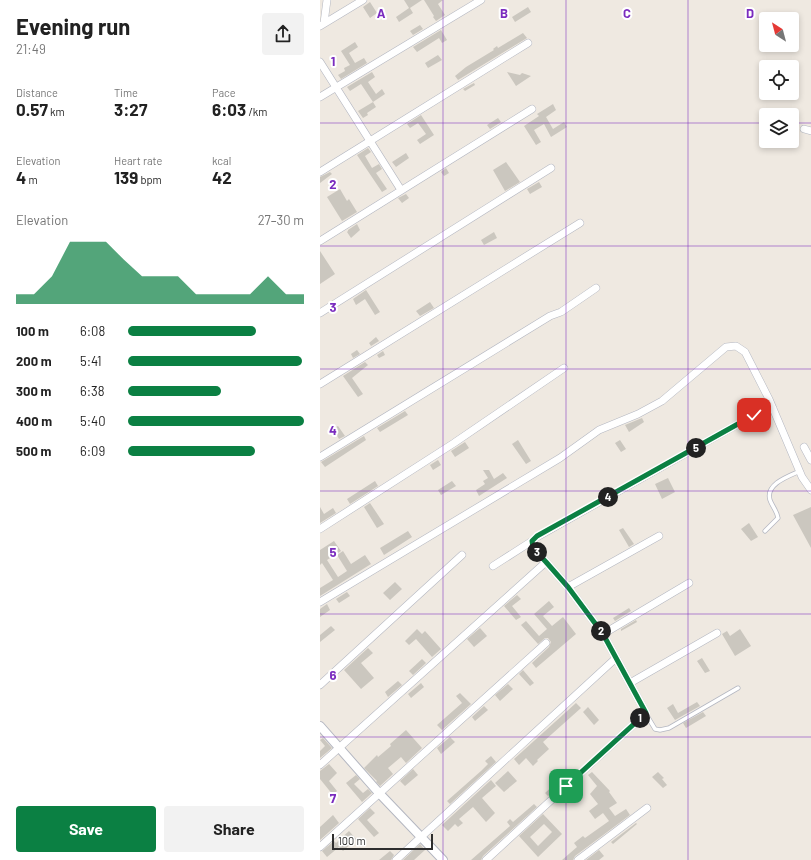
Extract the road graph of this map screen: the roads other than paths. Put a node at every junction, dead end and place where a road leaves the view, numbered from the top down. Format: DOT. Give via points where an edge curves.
graph roads {
  1 [pos="327,0"];
  2 [pos="363,0"];
  3 [pos="480,0"];
  4 [pos="322,25"];
  5 [pos="528,43"];
  6 [pos="320,62"];
  7 [pos="336,87"];
  8 [pos="320,97"];
  9 [pos="532,109"];
  10 [pos="804,129"];
  11 [pos="811,131"];
  12 [pos="370,141"];
  13 [pos="551,168"];
  14 [pos="320,172"];
  15 [pos="401,190"];
  16 [pos="580,223"];
  17 [pos="320,241"];
  18 [pos="596,288"];
  19 [pos="320,313"];
  20 [pos="564,368"];
  21 [pos="320,384"];
  22 [pos="773,408"];
  23 [pos="804,447"];
  24 [pos="320,457"];
  25 [pos="811,460"];
  26 [pos="800,471"];
  27 [pos="811,490"];
  28 [pos="320,528"];
  29 [pos="765,531"];
  30 [pos="659,536"];
  31 [pos="532,541"];
  32 [pos="462,555"];
  33 [pos="546,562"];
  34 [pos="493,566"];
  35 [pos="689,583"];
  36 [pos="568,587"];
  37 [pos="320,602"];
  38 [pos="717,633"];
  39 [pos="603,634"];
  40 [pos="546,643"];
  41 [pos="616,658"];
  42 [pos="630,683"];
  43 [pos="320,685"];
  44 [pos="738,688"];
  45 [pos="646,713"];
  46 [pos="320,726"];
  47 [pos="339,748"];
  48 [pos="320,765"];
  49 [pos="379,793"];
  50 [pos="646,808"];
  51 [pos="421,837"];
  52 [pos="320,847"];
  53 [pos="396,860"];
  54 [pos="443,860"];
  55 [pos="486,860"];
  56 [pos="578,860"];
  1 -- 4 [label="street"];
  2 -- 4 [label="street"];
  3 -- 7 [label="street"];
  5 -- 12 [label="street"];
  6 -- 7 [label="street"];
  7 -- 8 [label="street"];
  7 -- 12 [label="street"];
  9 -- 15 [label="street"];
  10 -- 11 [label="street"];
  12 -- 14 [label="street"];
  12 -- 15 [label="street"];
  13 -- 19 [label="street"];
  15 -- 17 [label="street"];
  16 -- 21 [label="street"];
  18 -- 24 [label="street" via="561,312 550,316"];
  20 -- 28 [label="street" via="454,443"];
  22 -- 26 [label="street"];
  22 -- 31 [label="street" via="754,415"];
  22 -- 37 [label="street" via="745,352 736,346 726,347 662,401 600,430 560,458"];
  23 -- 25 [label="street"];
  26 -- 27 [label="street"];
  26 -- 29 [label="lane" via="783,479 770,491 770,499 778,518"];
  30 -- 36 [label="street"];
  31 -- 33 [label="street" via="533,548"];
  31 -- 34 [label="street"];
  32 -- 43 [label="street"];
  33 -- 36 [label="street"];
  33 -- 47 [label="street"];
  35 -- 39 [label="street"];
  36 -- 39 [label="street"];
  38 -- 42 [label="street"];
  39 -- 41 [label="street"];
  40 -- 49 [label="street"];
  41 -- 42 [label="street"];
  41 -- 51 [label="street"];
  42 -- 45 [label="street"];
  44 -- 45 [label="lane" via="669,728 655,729"];
  45 -- 55 [label="street"];
  46 -- 47 [label="street"];
  47 -- 48 [label="street"];
  47 -- 49 [label="street"];
  49 -- 51 [label="street"];
  49 -- 52 [label="street"];
  50 -- 56 [label="street"];
  51 -- 53 [label="street"];
  51 -- 54 [label="street"];
}
